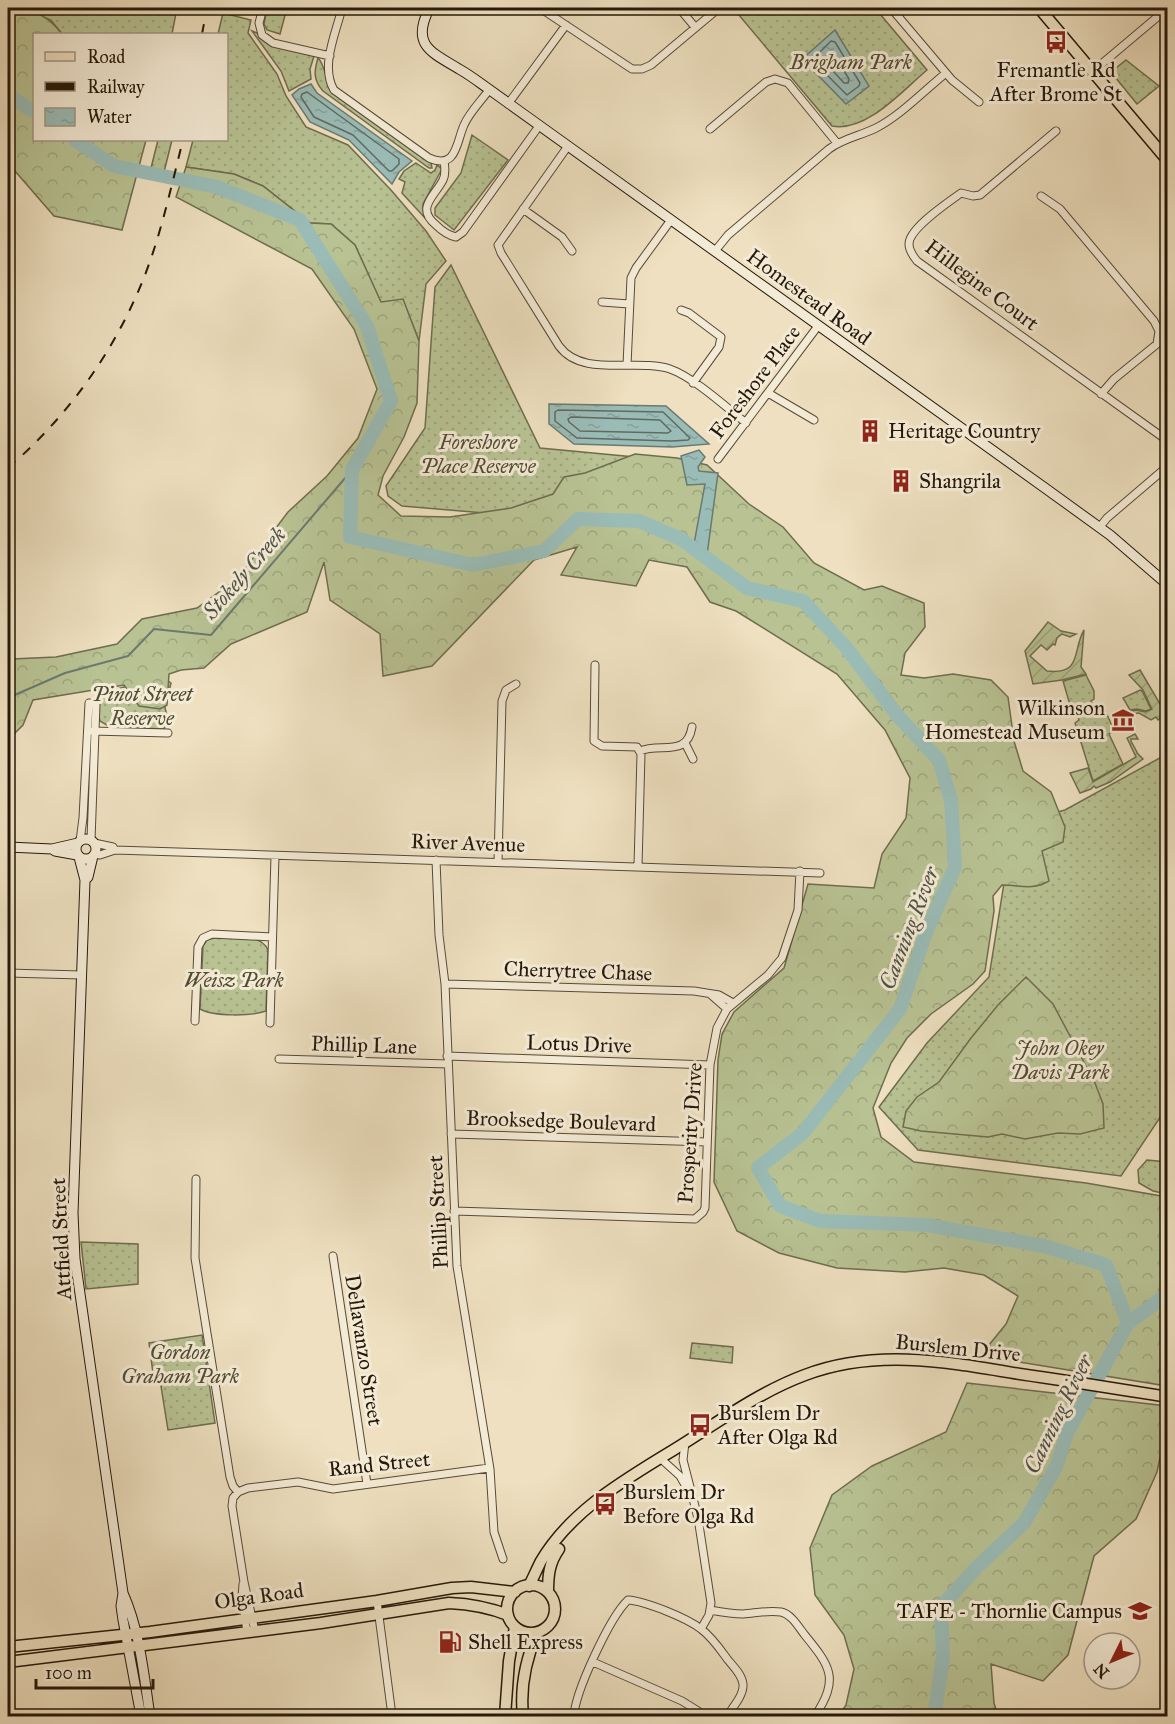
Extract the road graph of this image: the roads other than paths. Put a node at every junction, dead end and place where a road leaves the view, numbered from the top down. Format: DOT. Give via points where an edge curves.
graph roads {
  1 [pos="263,8"];
  2 [pos="342,8"];
  3 [pos="429,8"];
  4 [pos="540,8"];
  5 [pos="679,8"];
  6 [pos="719,8"];
  7 [pos="891,8"];
  8 [pos="1039,8"];
  9 [pos="1167,8"];
  10 [pos="566,25"];
  11 [pos="695,27"];
  12 [pos="330,56"];
  13 [pos="1092,72"];
  14 [pos="946,73"];
  15 [pos="489,90"];
  16 [pos="979,102"];
  17 [pos="508,104"];
  18 [pos="539,126"];
  19 [pos="710,129"];
  20 [pos="1056,131"];
  21 [pos="837,143"];
  22 [pos="567,146"];
  23 [pos="444,161"];
  24 [pos="1167,161"];
  25 [pos="1041,196"];
  26 [pos="523,209"];
  27 [pos="671,220"];
  28 [pos="572,251"];
  29 [pos="715,251"];
  30 [pos="602,302"];
  31 [pos="629,304"];
  32 [pos="681,310"];
  33 [pos="818,326"];
  34 [pos="1163,330"];
  35 [pos="627,365"];
  36 [pos="693,383"];
  37 [pos="768,393"];
  38 [pos="1101,394"];
  39 [pos="814,420"];
  40 [pos="746,423"];
  41 [pos="1167,441"];
  42 [pos="718,459"];
  43 [pos="1167,466"];
  44 [pos="1099,528"];
  45 [pos="1138,558"];
  46 [pos="1167,576"];
  47 [pos="1167,585"];
  48 [pos="595,665"];
  49 [pos="516,684"];
  50 [pos="92,703"];
  51 [pos="692,727"];
  52 [pos="91,731"];
  53 [pos="168,733"];
  54 [pos="685,743"];
  55 [pos="640,751"];
  56 [pos="693,759"];
  57 [pos="79,842"];
  58 [pos="93,842"];
  59 [pos="8,848"];
  60 [pos="52,849"];
  61 [pos="116,850"];
  62 [pos="94,855"];
  63 [pos="78,856"];
  64 [pos="275,856"];
  65 [pos="436,860"];
  66 [pos="498,862"];
  67 [pos="638,866"];
  68 [pos="800,872"];
  69 [pos="820,873"];
  70 [pos="85,880"];
  71 [pos="272,937"];
  72 [pos="8,973"];
  73 [pos="81,975"];
  74 [pos="445,984"];
  75 [pos="710,994"];
  76 [pos="733,1003"];
  77 [pos="727,1009"];
  78 [pos="195,1021"];
  79 [pos="270,1023"];
  80 [pos="279,1059"];
  81 [pos="448,1060"];
  82 [pos="710,1065"];
  83 [pos="451,1134"];
  84 [pos="707,1142"];
  85 [pos="196,1179"];
  86 [pos="453,1211"];
  87 [pos="333,1256"];
  88 [pos="1167,1397"];
  89 [pos="686,1442"];
  90 [pos="660,1458"];
  91 [pos="489,1468"];
  92 [pos="367,1484"];
  93 [pos="238,1492"];
  94 [pos="693,1497"];
  95 [pos="572,1522"];
  96 [pos="503,1559"];
  97 [pos="529,1586"];
  98 [pos="515,1592"];
  99 [pos="548,1592"];
  100 [pos="407,1594"];
  101 [pos="377,1601"];
  102 [pos="458,1603"];
  103 [pos="710,1610"];
  104 [pos="379,1615"];
  105 [pos="508,1615"];
  106 [pos="249,1618"];
  107 [pos="515,1627"];
  108 [pos="701,1629"];
  109 [pos="251,1631"];
  110 [pos="537,1633"];
  111 [pos="130,1634"];
  112 [pos="8,1647"];
  113 [pos="133,1647"];
  114 [pos="531,1647"];
  115 [pos="509,1661"];
  116 [pos="8,1662"];
  117 [pos="593,1662"];
  118 [pos="523,1682"];
  119 [pos="391,1708"];
  120 [pos="141,1716"];
  121 [pos="150,1716"];
  122 [pos="505,1716"];
  123 [pos="516,1716"];
  124 [pos="523,1716"];
  125 [pos="574,1716"];
  126 [pos="706,1716"];
  127 [pos="727,1716"];
  128 [pos="815,1716"];
  1 -- 12 [label="street" via="259,23 262,35 273,43"];
  2 -- 12 [label="street"];
  3 -- 15 [label="street, Homestead Road" via="423,21 423,42 447,64"];
  4 -- 10 [label="street"];
  5 -- 11 [label="street"];
  6 -- 11 [label="street"];
  7 -- 14 [label="street"];
  8 -- 13 [label="main road"];
  9 -- 13 [label="street"];
  10 -- 11 [label="street" via="632,69 651,65"];
  10 -- 17 [label="street"];
  12 -- 23 [label="street" via="327,69 334,90 429,158"];
  13 -- 24 [label="main road"];
  14 -- 16 [label="street"];
  14 -- 21 [label="street" via="875,129"];
  15 -- 17 [label="street, Homestead Road"];
  15 -- 23 [label="street" via="464,124 456,150"];
  17 -- 18 [label="street, Homestead Road"];
  18 -- 22 [label="street, Homestead Road"];
  18 -- 23 [label="street" via="456,237 440,229 426,212 428,201 443,180"];
  19 -- 21 [label="street" via="766,82 775,79 788,83"];
  20 -- 38 [label="street, Hillegine Court" via="980,195 961,193 946,204 915,230 909,245 917,261"];
  21 -- 29 [label="street" via="728,235"];
  22 -- 26 [label="street"];
  22 -- 27 [label="street, Homestead Road"];
  25 -- 34 [label="street" via="1060,209"];
  26 -- 28 [label="street" via="562,237"];
  26 -- 35 [label="street" via="498,244 565,355 582,363"];
  27 -- 29 [label="street, Homestead Road"];
  27 -- 31 [label="street" via="633,273"];
  29 -- 33 [label="street, Homestead Road"];
  30 -- 31 [label="street"];
  31 -- 35 [label="street"];
  32 -- 36 [label="street" via="721,337"];
  33 -- 37 [label="street, Foreshore Place"];
  33 -- 44 [label="street, Homestead Road"];
  34 -- 38 [label="street" via="1157,344"];
  35 -- 36 [label="street" via="668,369"];
  36 -- 40 [label="street"];
  37 -- 39 [label="street"];
  37 -- 40 [label="street, Foreshore Place"];
  38 -- 41 [label="street, Hillegine Court"];
  40 -- 42 [label="street, Foreshore Place"];
  43 -- 44 [label="street"];
  44 -- 45 [label="street, Homestead Road"];
  45 -- 46 [label="street, Homestead Road"];
  45 -- 47 [label="street, Homestead Road"];
  48 -- 55 [label="street" via="594,741 602,746 632,746"];
  49 -- 66 [label="street" via="506,690 502,702"];
  50 -- 52 [label="street"];
  51 -- 54 [label="street"];
  52 -- 53 [label="street"];
  52 -- 57 [label="street"];
  52 -- 58 [label="street"];
  54 -- 55 [label="street"];
  54 -- 56 [label="street"];
  55 -- 67 [label="street"];
  57 -- 58 [label="street"];
  57 -- 60 [label="street"];
  57 -- 63 [label="street" via="75,849"];
  58 -- 61 [label="street, River Avenue"];
  58 -- 62 [label="street"];
  59 -- 60 [label="street"];
  60 -- 63 [label="street"];
  61 -- 62 [label="street, River Avenue"];
  61 -- 64 [label="street, River Avenue"];
  62 -- 63 [label="street" via="88,859"];
  62 -- 70 [label="street, Attfield Street"];
  63 -- 70 [label="street, Attfield Street"];
  64 -- 65 [label="street, River Avenue"];
  64 -- 71 [label="street"];
  65 -- 66 [label="street, River Avenue"];
  65 -- 74 [label="street, Phillip Street"];
  66 -- 67 [label="street, River Avenue"];
  67 -- 68 [label="street, River Avenue"];
  68 -- 69 [label="street, River Avenue"];
  68 -- 76 [label="street, Prosperity Drive" via="798,910 782,958 768,975"];
  70 -- 73 [label="street, Attfield Street"];
  71 -- 78 [label="street" via="212,934 203,938 198,947"];
  71 -- 79 [label="street"];
  72 -- 73 [label="street"];
  73 -- 111 [label="street, Attfield Street" via="75,1259 123,1593 129,1605"];
  74 -- 75 [label="street, Cherrytree Chase"];
  74 -- 81 [label="street, Phillip Street"];
  75 -- 76 [label="street, Cherrytree Chase"];
  75 -- 77 [label="street"];
  76 -- 77 [label="street, Prosperity Drive"];
  77 -- 82 [label="street, Prosperity Drive" via="717,1028"];
  80 -- 81 [label="street, Phillip Lane"];
  81 -- 82 [label="street, Lotus Drive"];
  81 -- 83 [label="street, Phillip Street"];
  82 -- 84 [label="street, Prosperity Drive"];
  83 -- 84 [label="street, Brooksedge Boulevard"];
  83 -- 86 [label="street, Phillip Street"];
  84 -- 86 [label="street, Prosperity Drive" via="705,1208 695,1219"];
  85 -- 93 [label="street" via="195,1258 230,1477"];
  86 -- 91 [label="street, Phillip Street" via="457,1266"];
  87 -- 92 [label="street, Dellavanzo Street"];
  88 -- 89 [label="main road, Burslem Drive" via="890,1358 805,1375"];
  89 -- 90 [label="main road, Burslem Drive"];
  89 -- 94 [label="street" via="682,1460"];
  90 -- 94 [label="street" via="680,1476"];
  90 -- 95 [label="main road, Burslem Drive" via="606,1492"];
  91 -- 92 [label="street, Rand Street"];
  91 -- 96 [label="street, Phillip Street" via="494,1532"];
  92 -- 93 [label="street, Rand Street" via="333,1489 298,1482"];
  93 -- 106 [label="street" via="232,1506 244,1582 242,1598"];
  94 -- 103 [label="street"];
  95 -- 97 [label="main road, Burslem Drive" via="541,1561"];
  95 -- 99 [label="main road, Burslem Drive" via="552,1558"];
  97 -- 98 [label="main road"];
  97 -- 99 [label="main road"];
  98 -- 100 [label="main road, Olga Road" via="471,1587"];
  98 -- 105 [label="main road" via="508,1602"];
  99 -- 110 [label="main road, Burslem Drive" via="555,1605 553,1619"];
  100 -- 101 [label="main road, Olga Road"];
  100 -- 102 [label="main road" via="449,1595"];
  101 -- 104 [label="street"];
  101 -- 106 [label="main road, Olga Road"];
  102 -- 104 [label="main road, Olga Road"];
  102 -- 105 [label="main road, Olga Road"];
  103 -- 108 [label="street"];
  103 -- 128 [label="street" via="734,1614 784,1612 793,1620 829,1669 828,1695"];
  104 -- 109 [label="main road, Olga Road"];
  104 -- 119 [label="street"];
  105 -- 107 [label="main road"];
  106 -- 109 [label="street"];
  106 -- 111 [label="main road, Olga Road"];
  107 -- 110 [label="main road"];
  107 -- 115 [label="main road"];
  108 -- 117 [label="street" via="640,1600 628,1600 613,1619"];
  108 -- 127 [label="street" via="743,1684 742,1694"];
  109 -- 113 [label="main road, Olga Road"];
  110 -- 114 [label="main road, Burslem Drive"];
  111 -- 112 [label="main road, Olga Road"];
  111 -- 113 [label="street, Attfield Street"];
  113 -- 116 [label="main road, Olga Road"];
  113 -- 120 [label="street, Attfield Street"];
  113 -- 121 [label="street, Attfield Street"];
  114 -- 115 [label="main road"];
  114 -- 118 [label="main road, Burslem Drive"];
  115 -- 122 [label="main road"];
  117 -- 125 [label="street"];
  117 -- 126 [label="street" via="682,1701"];
  118 -- 123 [label="main road" via="517,1696"];
  118 -- 124 [label="main road, Burslem Drive"];
}
